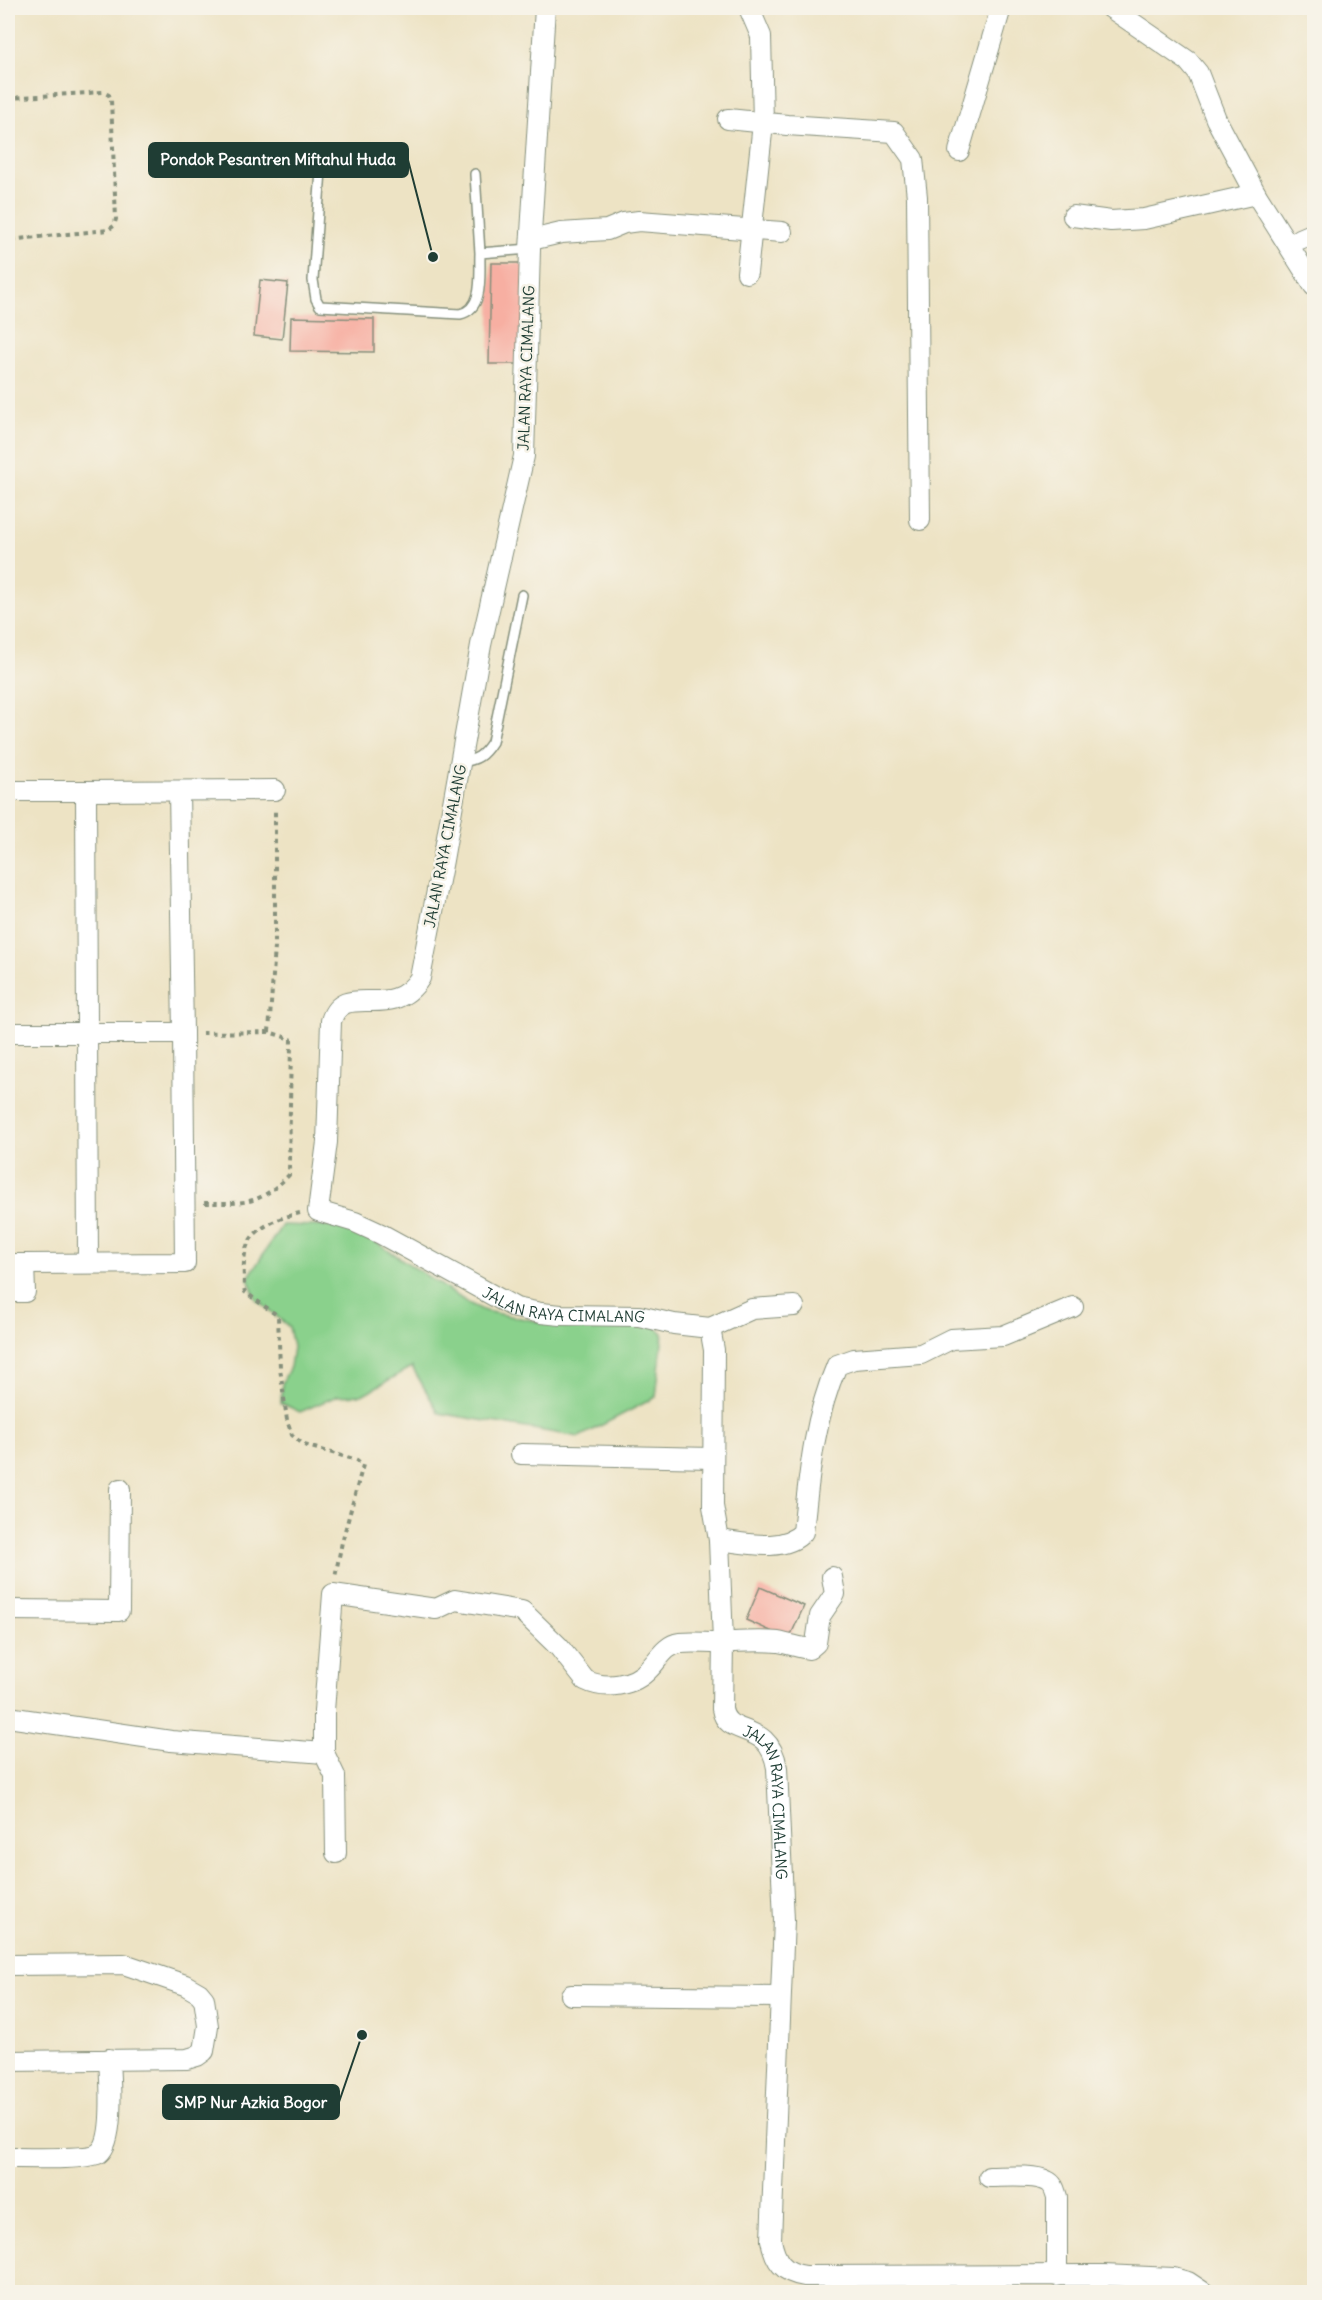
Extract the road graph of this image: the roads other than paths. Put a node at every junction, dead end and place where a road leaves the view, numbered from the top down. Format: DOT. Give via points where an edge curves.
graph roads {
  1 [pos="545,8"];
  2 [pos="749,8"];
  3 [pos="1001,8"];
  4 [pos="1111,8"];
  5 [pos="728,119"];
  6 [pos="762,123"];
  7 [pos="959,151"];
  8 [pos="322,157"];
  9 [pos="475,174"];
  10 [pos="1256,194"];
  11 [pos="1073,216"];
  12 [pos="750,229"];
  13 [pos="782,232"];
  14 [pos="530,245"];
  15 [pos="480,253"];
  16 [pos="747,273"];
  17 [pos="1314,286"];
  18 [pos="920,520"];
  19 [pos="522,595"];
  20 [pos="461,762"];
  21 [pos="275,790"];
  22 [pos="8,791"];
  23 [pos="86,791"];
  24 [pos="179,791"];
  25 [pos="8,1033"];
  26 [pos="87,1033"];
  27 [pos="183,1033"];
  28 [pos="88,1263"];
  29 [pos="16,1264"];
  30 [pos="8,1292"];
  31 [pos="794,1306"];
  32 [pos="1073,1307"];
  33 [pos="710,1328"];
  34 [pos="521,1454"];
  35 [pos="713,1458"];
  36 [pos="120,1489"];
  37 [pos="719,1540"];
  38 [pos="832,1577"];
  39 [pos="8,1610"];
  40 [pos="723,1642"];
  41 [pos="8,1717"];
  42 [pos="324,1752"];
  43 [pos="336,1853"];
  44 [pos="8,1965"];
  45 [pos="571,1995"];
  46 [pos="780,1997"];
  47 [pos="109,2059"];
  48 [pos="8,2061"];
  49 [pos="8,2158"];
  50 [pos="989,2177"];
  51 [pos="1057,2276"];
  52 [pos="871,2284"];
  53 [pos="1104,2284"];
  54 [pos="1203,2292"];
  1 -- 14 [label="street, JALAN RAYA CIMALANG"];
  2 -- 6 [label="street" via="761,36"];
  3 -- 7 [label="street"];
  4 -- 10 [label="street" via="1188,61 1198,73 1216,118"];
  5 -- 6 [label="street"];
  6 -- 12 [label="street"];
  6 -- 18 [label="street" via="894,132 913,159 917,197"];
  8 -- 15 [label="lane" via="313,280 320,306 467,312 477,296"];
  9 -- 15 [label="lane"];
  10 -- 11 [label="street" via="1144,219 1111,221"];
  10 -- 17 [label="street"];
  12 -- 13 [label="street"];
  12 -- 14 [label="street" via="639,221 607,231 561,233"];
  12 -- 16 [label="street"];
  14 -- 15 [label="lane"];
  14 -- 20 [label="street, JALAN RAYA CIMALANG" via="524,456 481,645"];
  19 -- 20 [label="lane" via="492,742 482,756"];
  20 -- 33 [label="street, JALAN RAYA CIMALANG" via="420,978 414,988 397,999 347,1002 334,1012 327,1142 318,1211 381,1233 516,1308 551,1314 639,1316"];
  21 -- 24 [label="street"];
  22 -- 23 [label="street"];
  23 -- 24 [label="street"];
  23 -- 26 [label="street"];
  24 -- 27 [label="street"];
  25 -- 26 [label="street"];
  26 -- 27 [label="street"];
  26 -- 28 [label="street"];
  27 -- 28 [label="street" via="185,1263"];
  28 -- 29 [label="street"];
  29 -- 30 [label="street" via="25,1292"];
  31 -- 33 [label="street" via="752,1309"];
  32 -- 37 [label="street" via="1003,1336 951,1339 921,1354 854,1359 837,1365 813,1443 803,1532 784,1544"];
  33 -- 35 [label="street, JALAN RAYA CIMALANG" via="714,1350"];
  34 -- 35 [label="street"];
  35 -- 37 [label="street, JALAN RAYA CIMALANG" via="713,1506"];
  36 -- 39 [label="street" via="119,1611"];
  37 -- 40 [label="street, JALAN RAYA CIMALANG"];
  38 -- 40 [label="street" via="835,1594 820,1616 816,1643 810,1649 780,1642"];
  40 -- 42 [label="street" via="673,1645 649,1670 630,1682 591,1683 522,1611 455,1600 436,1609 333,1594"];
  40 -- 46 [label="street, JALAN RAYA CIMALANG" via="723,1716 736,1728 769,1743 775,1755 784,1920"];
  41 -- 42 [label="street" via="171,1741"];
  42 -- 43 [label="street" via="335,1776"];
  44 -- 47 [label="street" via="124,1965 185,1985 204,1999 206,2043 197,2056"];
  45 -- 46 [label="street"];
  46 -- 52 [label="street, JALAN RAYA CIMALANG" via="773,2250 781,2266 796,2275"];
  47 -- 48 [label="street"];
  47 -- 49 [label="street" via="108,2131 100,2153"];
  50 -- 51 [label="street" via="1037,2178 1054,2187"];
  51 -- 52 [label="street, JALAN RAYA CIMALANG"];
  51 -- 53 [label="street, JALAN RAYA CIMALANG"];
  53 -- 54 [label="street, JALAN RAYA CIMALANG" via="1174,2278"];
}
